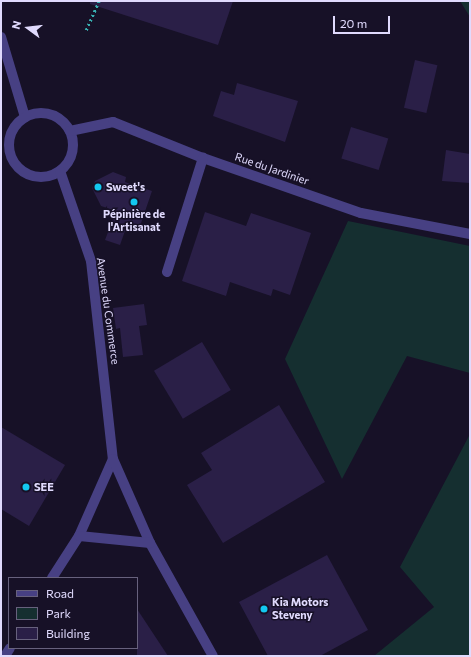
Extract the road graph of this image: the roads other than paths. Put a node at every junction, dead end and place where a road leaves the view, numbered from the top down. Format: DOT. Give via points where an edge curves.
graph roads {
  1 [pos="1,36"];
  2 [pos="25,118"];
  3 [pos="70,131"];
  4 [pos="203,158"];
  5 [pos="1,160"];
  6 [pos="12,160"];
  7 [pos="60,171"];
  8 [pos="470,234"];
  9 [pos="167,272"];
  10 [pos="113,459"];
  11 [pos="79,536"];
  12 [pos="150,543"];
  13 [pos="53,577"];
  14 [pos="213,656"];
  1 -- 2 [label="street"];
  2 -- 3 [label="street" via="44,113 59,119"];
  2 -- 6 [label="street" via="12,132 9,143"];
  3 -- 4 [label="street, Rue du Jardinier" via="113,122"];
  3 -- 7 [label="street" via="72,149"];
  4 -- 8 [label="street, Rue du Jardinier" via="361,212"];
  4 -- 9 [label="street"];
  5 -- 6 [label="street"];
  6 -- 7 [label="street" via="32,176 42,177"];
  7 -- 10 [label="street, Avenue du Commerce" via="91,261"];
  10 -- 11 [label="street"];
  10 -- 12 [label="street, Avenue du Commerce"];
  11 -- 12 [label="street"];
  11 -- 13 [label="street"];
  12 -- 14 [label="street, Avenue du Commerce"];
}
